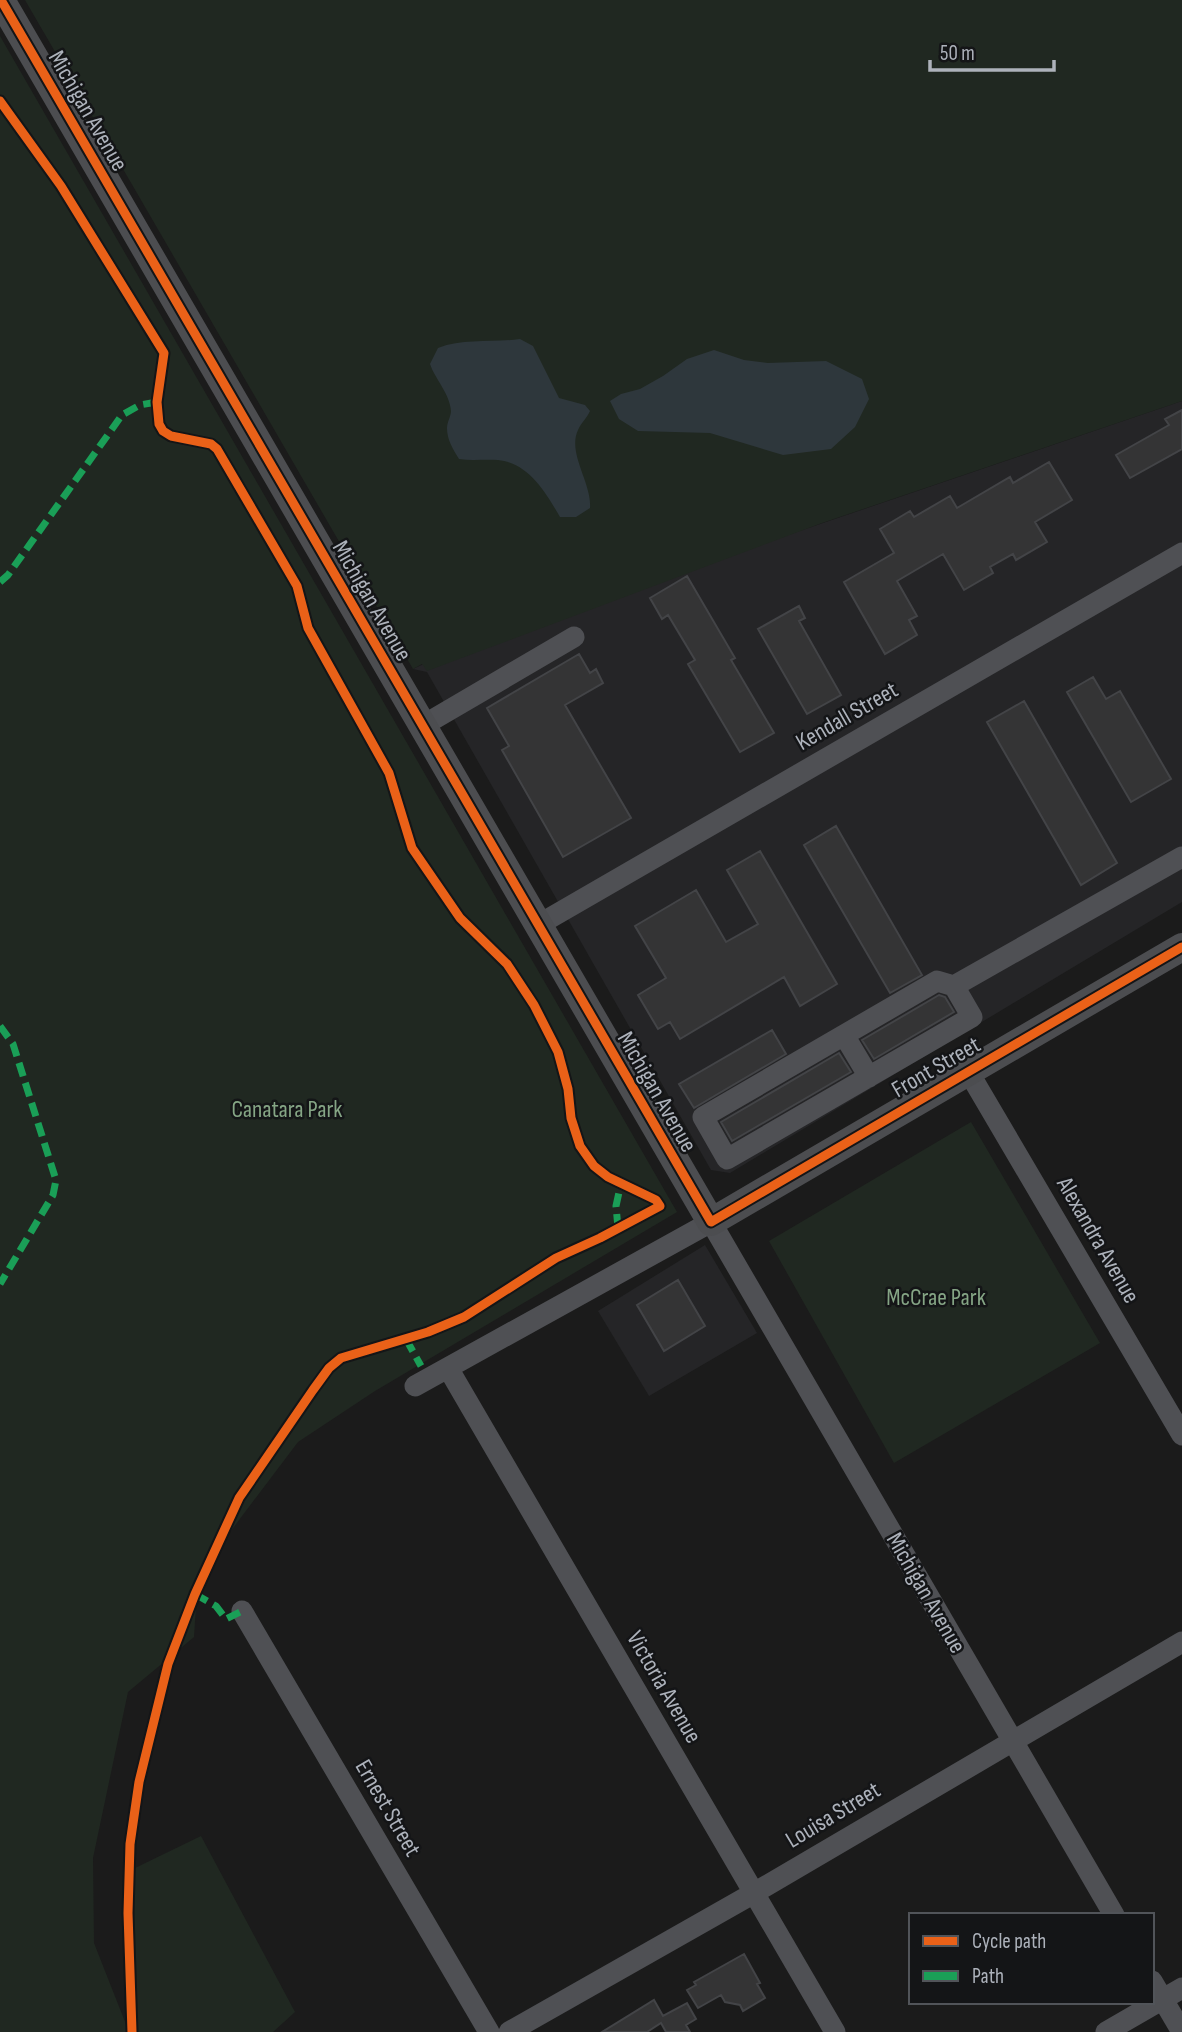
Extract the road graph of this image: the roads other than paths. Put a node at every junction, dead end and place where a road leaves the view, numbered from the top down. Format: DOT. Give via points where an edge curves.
graph roads {
  1 [pos="1,0"];
  2 [pos="1182,553"];
  3 [pos="574,637"];
  4 [pos="422,726"];
  5 [pos="1182,857"];
  6 [pos="538,925"];
  7 [pos="1182,947"];
  8 [pos="954,986"];
  9 [pos="844,1035"];
  10 [pos="968,1071"];
  11 [pos="869,1077"];
  12 [pos="710,1222"];
  13 [pos="448,1367"];
  14 [pos="415,1386"];
  15 [pos="1182,1435"];
  16 [pos="242,1611"];
  17 [pos="1182,1642"];
  18 [pos="1012,1740"];
  19 [pos="754,1893"];
  20 [pos="1113,1913"];
  21 [pos="1182,1988"];
  22 [pos="1158,1990"];
  23 [pos="1141,2004"];
  24 [pos="489,2032"];
  25 [pos="509,2032"];
  26 [pos="835,2032"];
  27 [pos="1106,2032"];
  28 [pos="1182,2032"];
  1 -- 4 [label="main road, Michigan Avenue"];
  2 -- 6 [label="street, Kendall Street"];
  3 -- 4 [label="street"];
  4 -- 6 [label="main road, Michigan Avenue"];
  5 -- 8 [label="street"];
  6 -- 12 [label="main road, Michigan Avenue"];
  7 -- 10 [label="main road, Front Street"];
  8 -- 9 [label="street" via="937,981"];
  8 -- 11 [label="street" via="972,1017"];
  9 -- 11 [label="street"];
  9 -- 11 [label="street" via="703,1117 726,1159"];
  10 -- 12 [label="main road, Front Street"];
  10 -- 15 [label="street, Alexandra Avenue"];
  12 -- 13 [label="street, Front Street"];
  12 -- 18 [label="street, Michigan Avenue"];
  13 -- 14 [label="street, Front Street"];
  13 -- 19 [label="street, Victoria Avenue"];
  16 -- 24 [label="street, Ernest Street"];
  17 -- 18 [label="street, Louisa Street"];
  18 -- 19 [label="street, Louisa Street"];
  18 -- 20 [label="street, Michigan Avenue"];
  19 -- 25 [label="street, Louisa Street"];
  19 -- 26 [label="street, Victoria Avenue"];
  21 -- 22 [label="street"];
  22 -- 28 [label="street"];
  23 -- 27 [label="street"];
}
